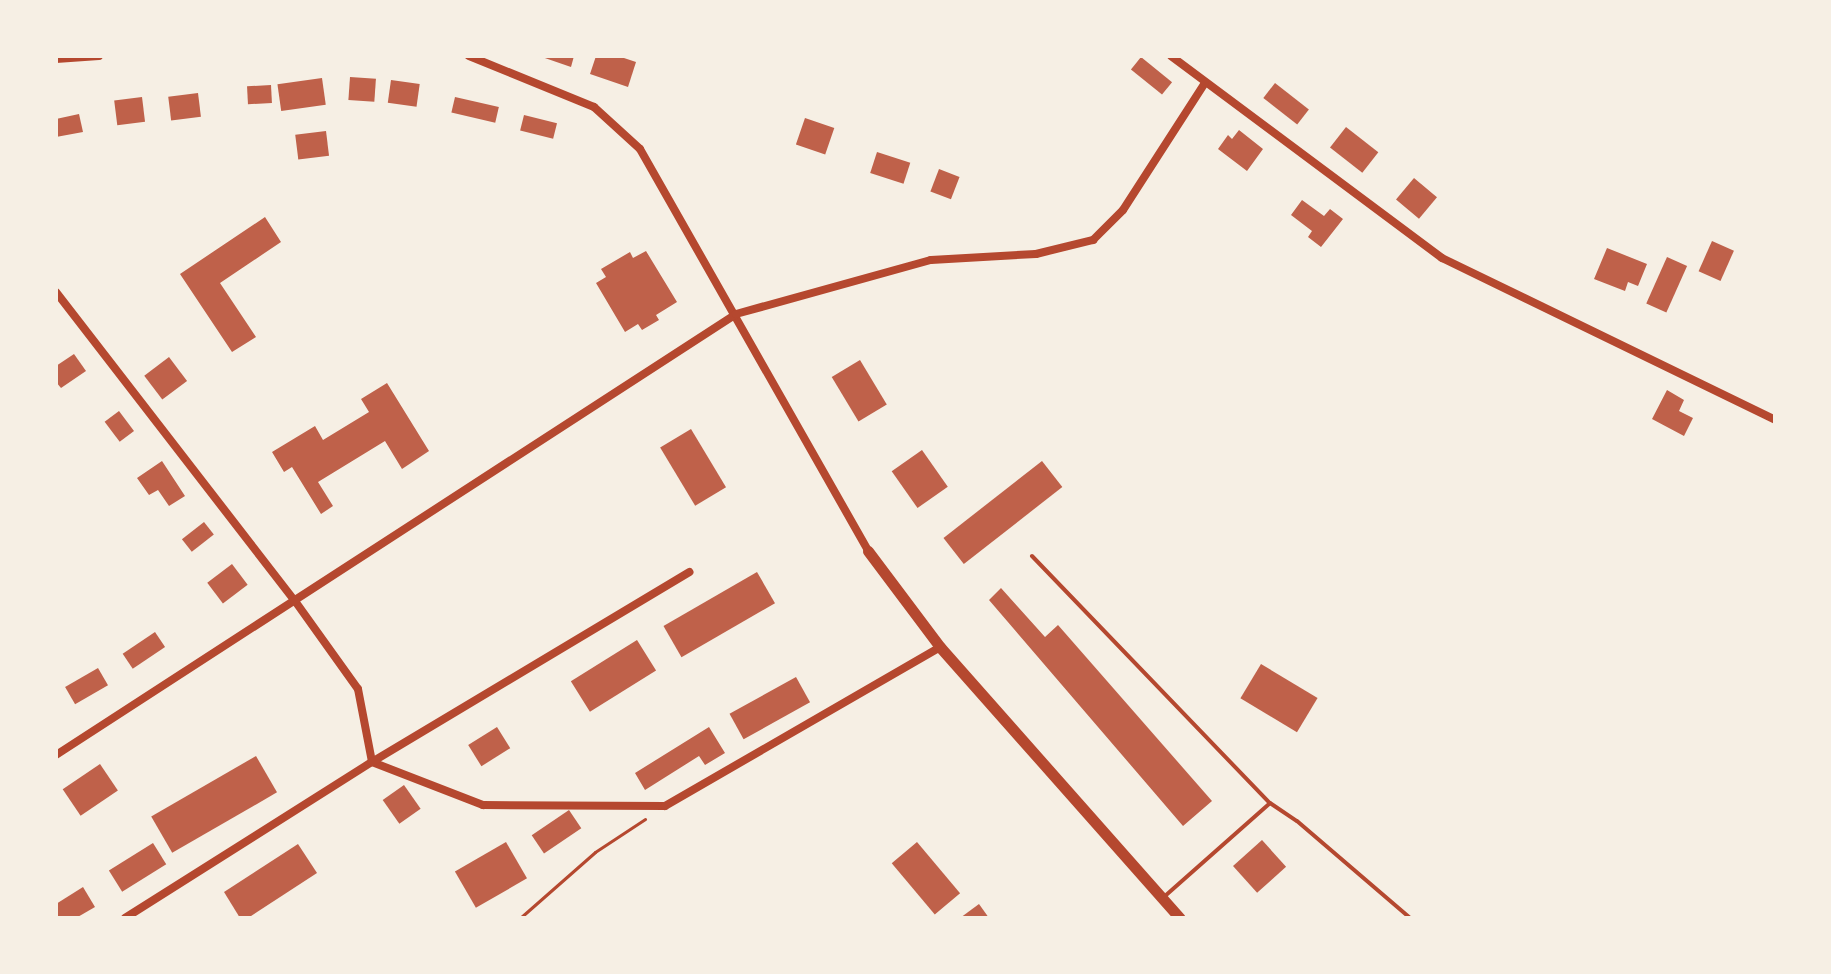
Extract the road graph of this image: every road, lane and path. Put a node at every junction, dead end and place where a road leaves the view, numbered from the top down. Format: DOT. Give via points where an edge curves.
graph roads {
  1 [pos="99,56"];
  2 [pos="469,56"];
  3 [pos="1171,56"];
  4 [pos="56,59"];
  5 [pos="1205,83"];
  6 [pos="56,292"];
  7 [pos="736,314"];
  8 [pos="1775,420"];
  9 [pos="868,551"];
  10 [pos="1032,556"];
  11 [pos="689,572"];
  12 [pos="295,601"];
  13 [pos="940,647"];
  14 [pos="56,755"];
  15 [pos="372,762"];
  16 [pos="1270,803"];
  17 [pos="665,806"];
  18 [pos="1162,898"];
  19 [pos="125,918"];
  20 [pos="520,918"];
  21 [pos="1180,918"];
  22 [pos="1410,918"];
  1 -- 4 [label="street"];
  2 -- 7 [label="street" via="594,107 640,149"];
  3 -- 5 [label="street"];
  5 -- 7 [label="street" via="1123,210 1093,240 1036,254 931,260"];
  5 -- 8 [label="street" via="1442,258"];
  6 -- 12 [label="street"];
  7 -- 9 [label="street"];
  7 -- 12 [label="street"];
  9 -- 13 [label="street"];
  10 -- 16 [label="lane"];
  11 -- 15 [label="street"];
  12 -- 14 [label="street"];
  12 -- 15 [label="street" via="358,689"];
  13 -- 17 [label="street"];
  13 -- 18 [label="street"];
  15 -- 17 [label="street" via="483,805"];
  15 -- 19 [label="street"];
  16 -- 18 [label="lane"];
  16 -- 22 [label="lane"];
  17 -- 20 [label="path" via="595,852"];
  18 -- 21 [label="street"];
}
